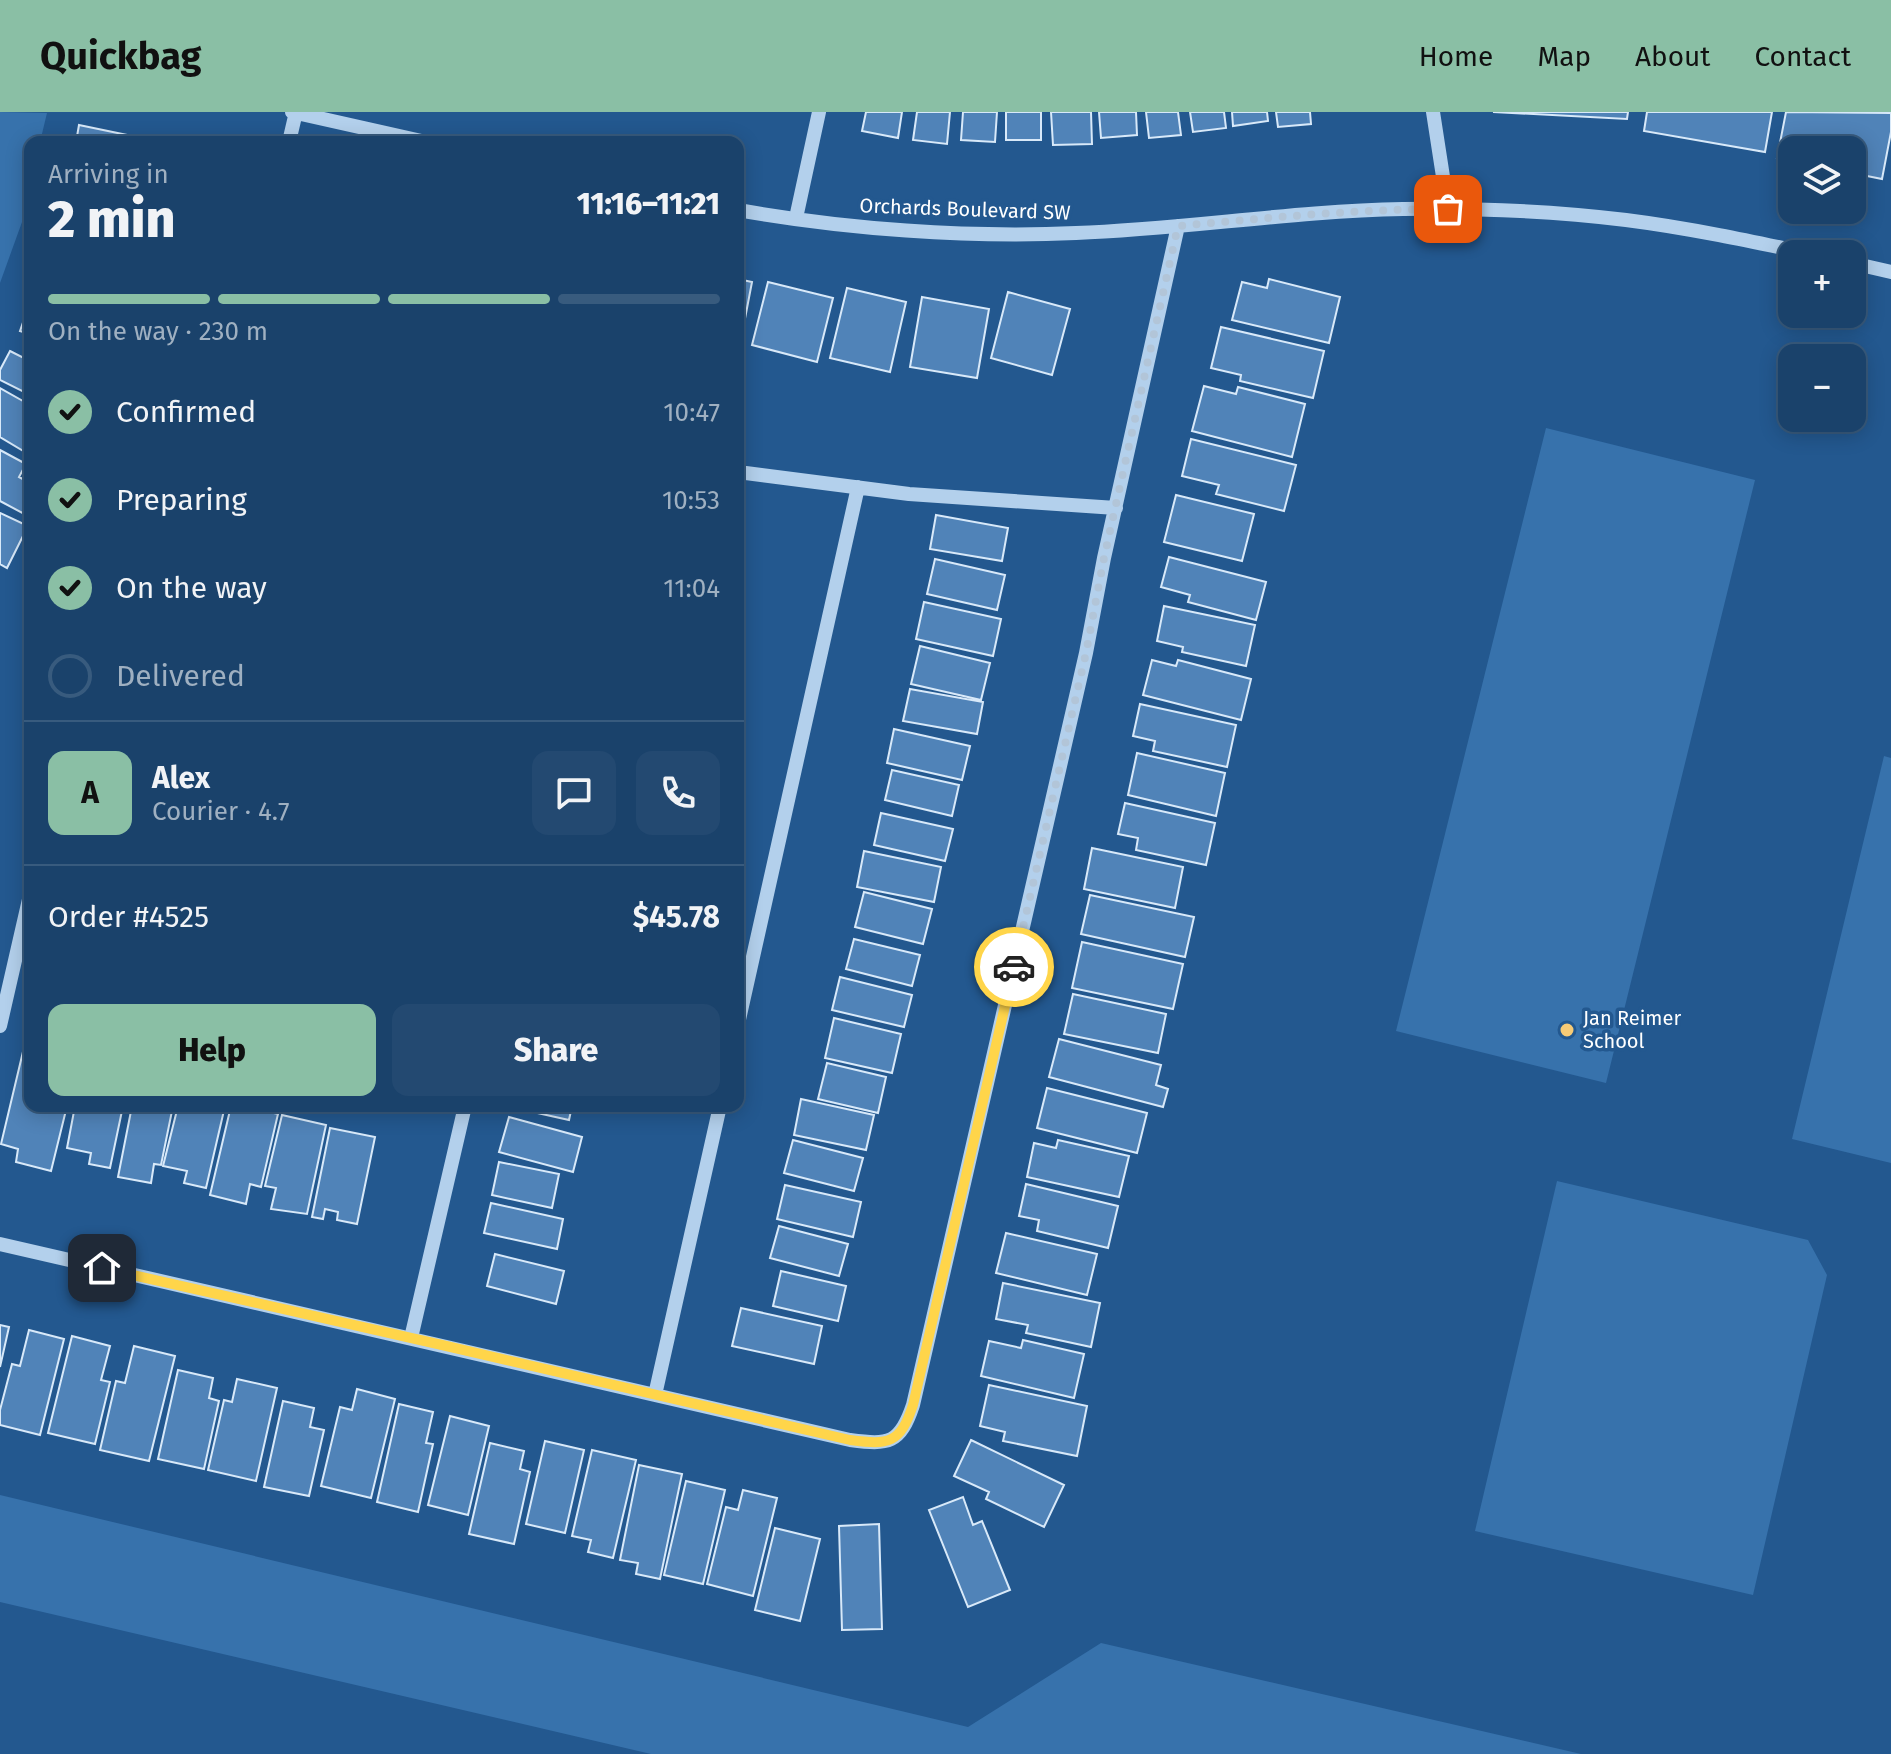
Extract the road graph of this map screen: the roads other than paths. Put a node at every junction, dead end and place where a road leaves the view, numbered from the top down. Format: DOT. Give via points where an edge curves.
graph roads {
  1 [pos="294,112"];
  2 [pos="819,112"];
  3 [pos="1433,112"];
  4 [pos="290,136"];
  5 [pos="400,136"];
  6 [pos="1448,209"];
  7 [pos="744,211"];
  8 [pos="796,218"];
  9 [pos="1178,226"];
  10 [pos="1778,247"];
  11 [pos="1866,266"];
  12 [pos="1891,272"];
  13 [pos="744,473"];
  14 [pos="858,487"];
  15 [pos="1116,508"];
  16 [pos="24,921"];
  17 [pos="744,997"];
  18 [pos="0,1026"];
  19 [pos="464,1112"];
  20 [pos="719,1112"];
  21 [pos="0,1244"];
  22 [pos="411,1338"];
  23 [pos="655,1395"];
  1 -- 4 [label="street"];
  1 -- 5 [label="street"];
  2 -- 8 [label="street"];
  3 -- 6 [label="street"];
  6 -- 9 [label="street, Orchards Boulevard SW" via="1311,213"];
  6 -- 10 [label="street, Orchards Boulevard SW" via="1628,220"];
  7 -- 8 [label="street, Orchards Boulevard SW"];
  8 -- 9 [label="street, Orchards Boulevard SW" via="1002,234"];
  9 -- 15 [label="street"];
  11 -- 12 [label="street"];
  13 -- 14 [label="street"];
  14 -- 15 [label="street"];
  14 -- 17 [label="street"];
  15 -- 23 [label="street" via="907,1424 898,1437 885,1441 850,1440"];
  16 -- 18 [label="street"];
  19 -- 22 [label="street"];
  20 -- 23 [label="street"];
  21 -- 22 [label="street"];
  22 -- 23 [label="street"];
}
